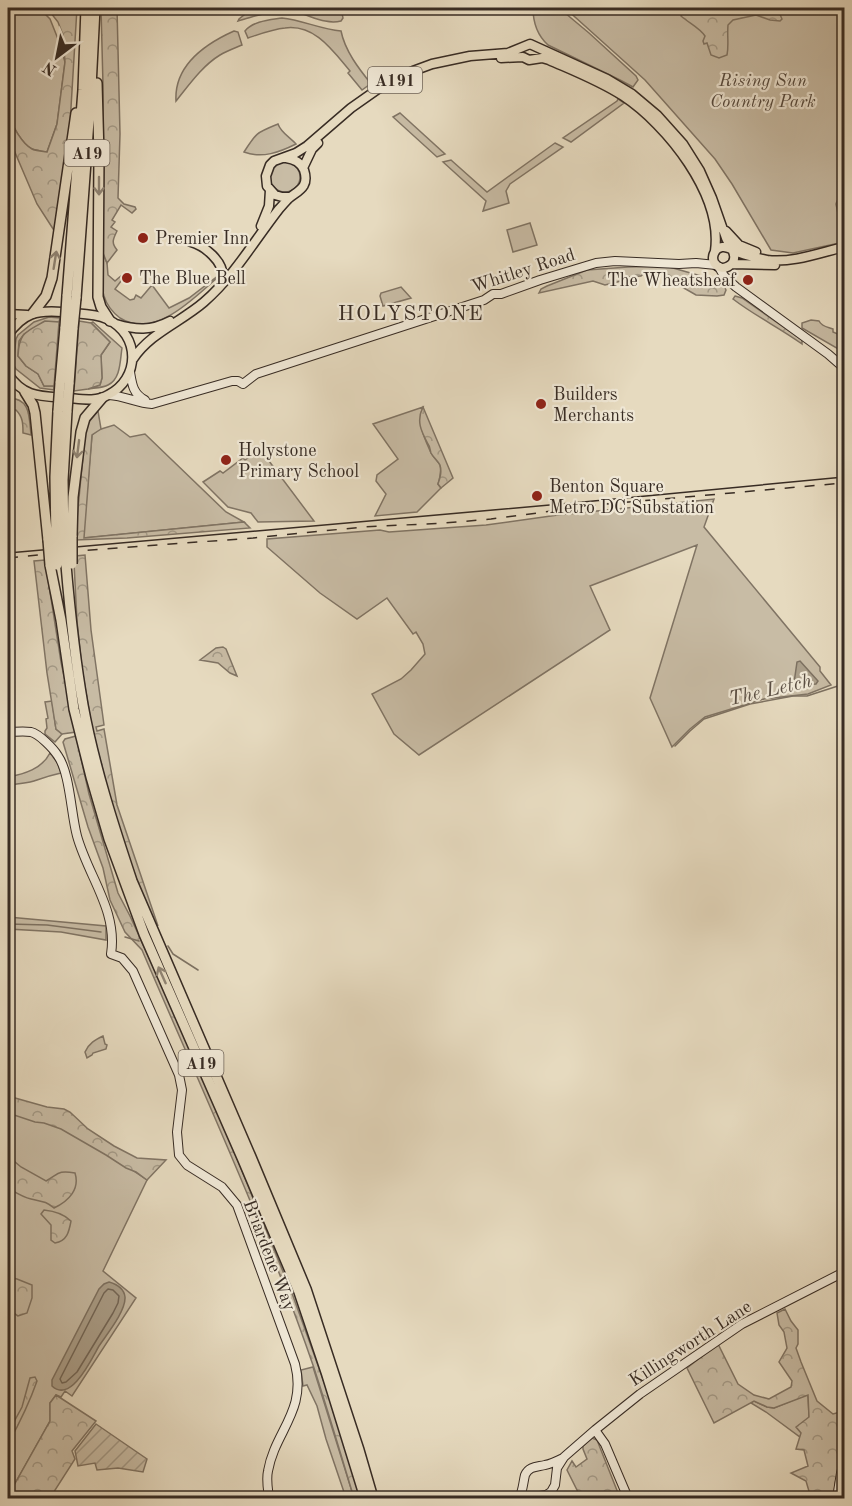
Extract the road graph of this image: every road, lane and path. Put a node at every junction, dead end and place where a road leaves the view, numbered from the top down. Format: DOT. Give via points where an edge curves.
graph roads {
  1 [pos="86,8"];
  2 [pos="95,8"];
  3 [pos="525,46"];
  4 [pos="536,47"];
  5 [pos="94,50"];
  6 [pos="523,57"];
  7 [pos="535,58"];
  8 [pos="83,90"];
  9 [pos="286,158"];
  10 [pos="303,168"];
  11 [pos="270,190"];
  12 [pos="289,197"];
  13 [pos="722,226"];
  14 [pos="191,242"];
  15 [pos="844,247"];
  16 [pos="732,250"];
  17 [pos="715,252"];
  18 [pos="804,257"];
  19 [pos="696,263"];
  20 [pos="731,265"];
  21 [pos="717,266"];
  22 [pos="223,277"];
  23 [pos="727,280"];
  24 [pos="72,297"];
  25 [pos="8,314"];
  26 [pos="30,314"];
  27 [pos="113,322"];
  28 [pos="8,335"];
  29 [pos="133,359"];
  30 [pos="844,368"];
  31 [pos="130,372"];
  32 [pos="8,374"];
  33 [pos="8,385"];
  34 [pos="22,390"];
  35 [pos="106,396"];
  36 [pos="161,402"];
  37 [pos="60,539"];
  38 [pos="61,564"];
  39 [pos="8,732"];
  40 [pos="844,1272"];
  41 [pos="595,1430"];
  42 [pos="564,1457"];
  43 [pos="844,1463"];
  44 [pos="543,1466"];
  45 [pos="555,1478"];
  46 [pos="525,1482"];
  47 [pos="538,1496"];
  48 [pos="269,1498"];
  49 [pos="365,1498"];
  50 [pos="373,1498"];
  51 [pos="519,1498"];
  52 [pos="527,1498"];
  53 [pos="628,1498"];
  54 [pos="837,1498"];
  1 -- 8 [label="highway, A19"];
  2 -- 5 [label="highway, A19"];
  3 -- 4 [label="main road, A191"];
  3 -- 6 [label="main road"];
  3 -- 9 [label="main road, A191" via="508,53 453,59 413,71 374,92 307,147"];
  4 -- 7 [label="main road"];
  4 -- 13 [label="main road, A191" via="607,79 633,94 657,115 680,139 700,171"];
  5 -- 24 [label="highway, A19"];
  5 -- 27 [label="highway, one-way" via="99,155 98,297"];
  6 -- 7 [label="main road, A191"];
  6 -- 10 [label="main road, A191" via="457,62 394,83 356,107 328,133 312,149"];
  7 -- 17 [label="main road, A191" via="549,60 613,89 663,130 685,157 702,188 714,225"];
  8 -- 24 [label="highway, A19"];
  26 -- 8 [label="highway, one-way" via="46,296 52,278 75,116"];
  9 -- 10 [label="main road" via="296,160"];
  9 -- 11 [label="main road, A191" via="274,161 267,171"];
  10 -- 12 [label="main road, A191" via="303,187"];
  11 -- 12 [label="main road"];
  11 -- 22 [label="main road, A191" via="262,224"];
  12 -- 29 [label="main road, A191" via="219,287 196,309 151,338"];
  13 -- 16 [label="main road, A191"];
  13 -- 18 [label="main road" via="743,248 778,257"];
  14 -- 22 [label="main road" via="202,246 218,262"];
  15 -- 18 [label="main road"];
  16 -- 17 [label="main road" via="721,247"];
  16 -- 18 [label="main road" via="767,260"];
  16 -- 20 [label="main road, A191"];
  17 -- 19 [label="street"];
  17 -- 21 [label="main road, A191"];
  18 -- 20 [label="main road" via="778,265"];
  19 -- 21 [label="street, Whitley Road"];
  19 -- 36 [label="street, Whitley Road" via="596,263 256,374 243,384 232,381"];
  20 -- 21 [label="main road"];
  20 -- 23 [label="street"];
  21 -- 23 [label="street"];
  22 -- 27 [label="main road, A191" via="203,297 162,325 145,330"];
  23 -- 30 [label="street"];
  24 -- 37 [label="highway, A19, bridge" via="55,477"];
  25 -- 26 [label="main road"];
  26 -- 27 [label="main road" via="50,311"];
  26 -- 28 [label="main road"];
  27 -- 29 [label="main road" via="129,340"];
  29 -- 31 [label="main road"];
  31 -- 35 [label="main road"];
  31 -- 36 [label="street" via="138,396"];
  32 -- 34 [label="main road"];
  33 -- 34 [label="main road"];
  34 -- 35 [label="main road" via="40,396 77,399"];
  34 -- 37 [label="highway" via="33,405"];
  35 -- 36 [label="street, Whitley Road" via="121,396 144,404"];
  35 -- 37 [label="highway, one-way" via="85,418 74,488"];
  37 -- 38 [label="highway, A19, bridge"];
  37 -- 38 [label="highway, bridge"];
  49 -- 38 [label="highway, A19, one-way" via="299,1292 144,934 112,848 74,709 61,620"];
  38 -- 50 [label="highway, A19" via="99,776 132,881 306,1289"];
  39 -- 48 [label="street, Briardene Way" via="35,734 62,762 80,846 111,923 111,954 122,958 133,971 179,1075 179,1155 222,1187 237,1205 295,1364 297,1399 270,1463"];
  40 -- 41 [label="street, Killingworth Lane" via="735,1328 628,1402"];
  41 -- 42 [label="street, Killingworth Lane"];
  41 -- 53 [label="street"];
  42 -- 44 [label="street"];
  42 -- 45 [label="street"];
  43 -- 54 [label="street"];
  44 -- 45 [label="street"];
  44 -- 46 [label="street" via="529,1469"];
  45 -- 47 [label="street" via="551,1492"];
  46 -- 47 [label="street" via="529,1492"];
  46 -- 51 [label="street"];
  47 -- 52 [label="street"];
}
